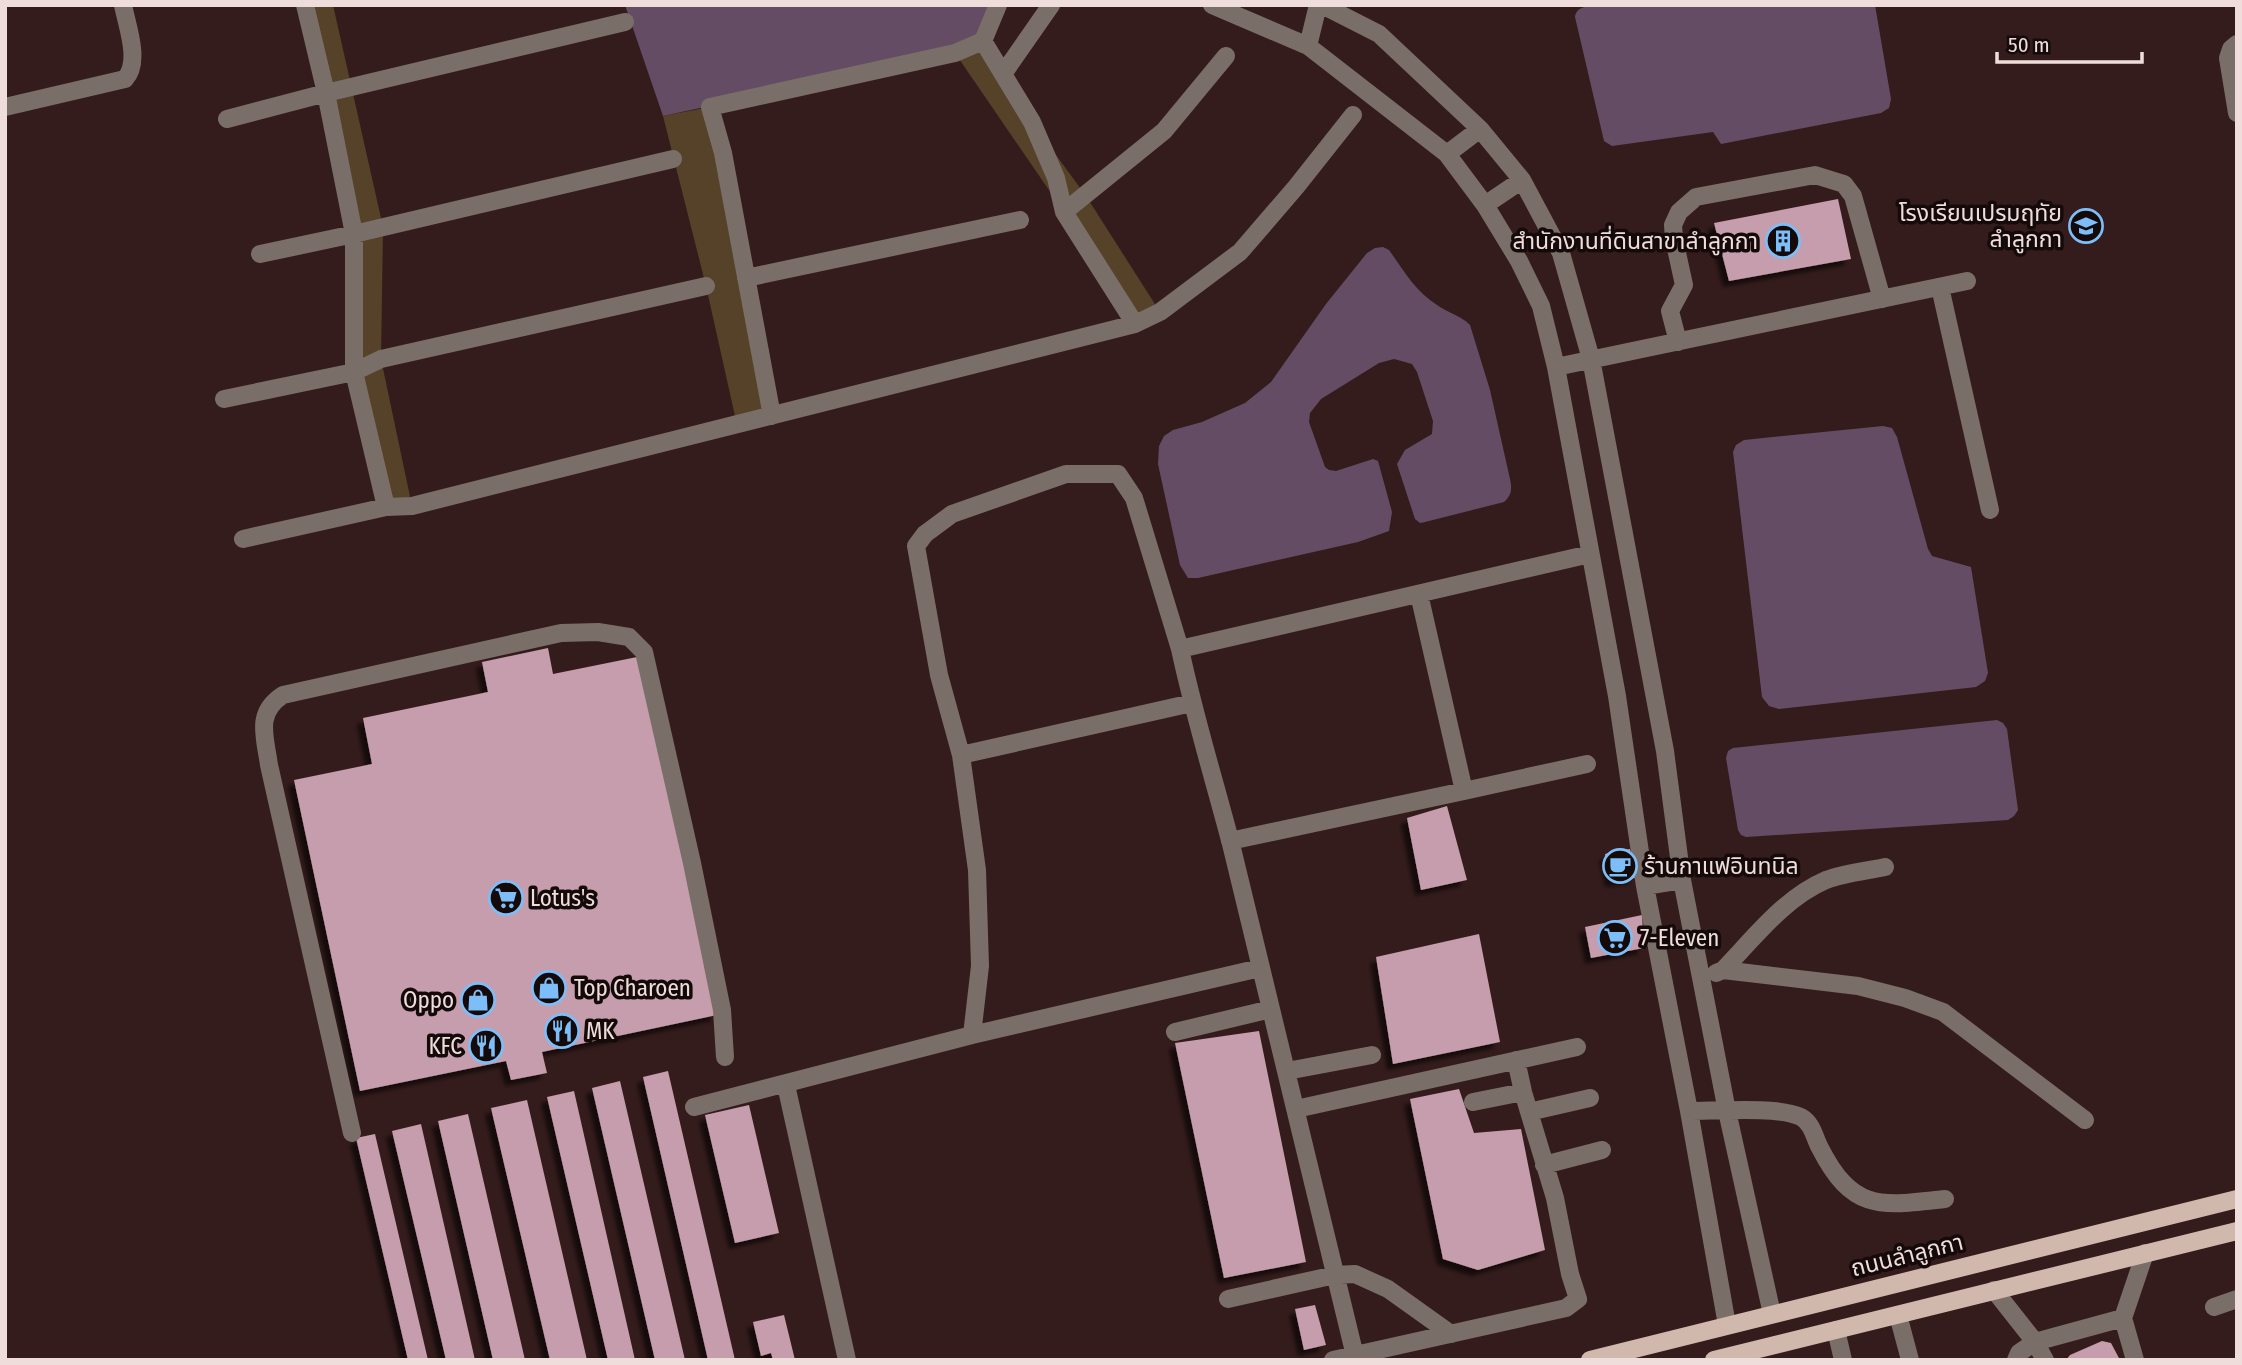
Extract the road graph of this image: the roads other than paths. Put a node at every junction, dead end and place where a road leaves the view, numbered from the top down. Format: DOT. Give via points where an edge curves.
graph roads {
  1 [pos="123,5"];
  2 [pos="305,5"];
  3 [pos="998,5"];
  4 [pos="1051,5"];
  5 [pos="1212,5"];
  6 [pos="1320,5"];
  7 [pos="625,22"];
  8 [pos="983,41"];
  9 [pos="2237,44"];
  10 [pos="1308,46"];
  11 [pos="1226,56"];
  12 [pos="1003,74"];
  13 [pos="326,93"];
  14 [pos="5,107"];
  15 [pos="2237,113"];
  16 [pos="1353,115"];
  17 [pos="227,119"];
  18 [pos="1480,129"];
  19 [pos="1447,154"];
  20 [pos="673,159"];
  21 [pos="1522,180"];
  22 [pos="1485,205"];
  23 [pos="1064,212"];
  24 [pos="1020,220"];
  25 [pos="354,234"];
  26 [pos="260,254"];
  27 [pos="746,278"];
  28 [pos="1967,281"];
  29 [pos="706,286"];
  30 [pos="1940,287"];
  31 [pos="1882,299"];
  32 [pos="1135,324"];
  33 [pos="1678,342"];
  34 [pos="1591,359"];
  35 [pos="1556,367"];
  36 [pos="354,372"];
  37 [pos="224,399"];
  38 [pos="772,416"];
  39 [pos="386,507"];
  40 [pos="1990,510"];
  41 [pos="243,539"];
  42 [pos="1590,554"];
  43 [pos="1419,594"];
  44 [pos="1180,649"];
  45 [pos="1192,703"];
  46 [pos="961,755"];
  47 [pos="1587,764"];
  48 [pos="1464,791"];
  49 [pos="1230,841"];
  50 [pos="1885,867"];
  51 [pos="1682,880"];
  52 [pos="1645,886"];
  53 [pos="1260,968"];
  54 [pos="1723,970"];
  55 [pos="1702,980"];
  56 [pos="1271,1009"];
  57 [pos="1175,1032"];
  58 [pos="972,1035"];
  59 [pos="1577,1047"];
  60 [pos="1372,1055"];
  61 [pos="725,1057"];
  62 [pos="1516,1060"];
  63 [pos="1287,1072"];
  64 [pos="786,1085"];
  65 [pos="1523,1092"];
  66 [pos="1590,1098"];
  67 [pos="1473,1102"];
  68 [pos="694,1107"];
  69 [pos="1296,1109"];
  70 [pos="1689,1111"];
  71 [pos="1727,1111"];
  72 [pos="1529,1112"];
  73 [pos="2085,1120"];
  74 [pos="352,1133"];
  75 [pos="1602,1150"];
  76 [pos="1544,1165"];
  77 [pos="1945,1199"];
  78 [pos="2237,1199"];
  79 [pos="2237,1231"];
  80 [pos="2145,1253"];
  81 [pos="1335,1275"];
  82 [pos="1994,1290"];
  83 [pos="1228,1299"];
  84 [pos="2237,1299"];
  85 [pos="2214,1307"];
  86 [pos="1772,1314"];
  87 [pos="1898,1315"];
  88 [pos="2123,1318"];
  89 [pos="1727,1325"];
  90 [pos="1836,1330"];
  91 [pos="1451,1334"];
  92 [pos="2035,1342"];
  93 [pos="1767,1353"];
  94 [pos="1355,1357"];
  95 [pos="847,1360"];
  96 [pos="1333,1360"];
  97 [pos="1590,1360"];
  98 [pos="1714,1360"];
  99 [pos="1843,1360"];
  100 [pos="1910,1360"];
  101 [pos="2016,1360"];
  102 [pos="2045,1360"];
  103 [pos="2135,1360"];
  1 -- 14 [label="street" via="133,62 125,79"];
  2 -- 13 [label="street"];
  3 -- 8 [label="street"];
  4 -- 12 [label="street"];
  5 -- 10 [label="street"];
  6 -- 10 [label="street"];
  6 -- 18 [label="street" via="1378,34"];
  7 -- 13 [label="street"];
  8 -- 12 [label="street"];
  8 -- 27 [label="street" via="955,53 710,107"];
  9 -- 15 [label="street" via="2228,58"];
  10 -- 19 [label="street"];
  11 -- 23 [label="street" via="1164,131"];
  12 -- 23 [label="street" via="1032,122 1056,178"];
  13 -- 17 [label="street"];
  13 -- 25 [label="street"];
  16 -- 32 [label="street" via="1240,252 1160,312"];
  18 -- 19 [label="street"];
  18 -- 21 [label="street"];
  19 -- 22 [label="street"];
  20 -- 25 [label="street"];
  21 -- 22 [label="street"];
  21 -- 34 [label="street" via="1561,253"];
  22 -- 35 [label="street" via="1541,306"];
  23 -- 32 [label="street"];
  24 -- 27 [label="street"];
  25 -- 26 [label="street"];
  25 -- 36 [label="street"];
  27 -- 38 [label="street"];
  28 -- 30 [label="street"];
  29 -- 36 [label="street" via="381,359"];
  30 -- 31 [label="street"];
  30 -- 40 [label="street"];
  31 -- 33 [label="street"];
  31 -- 33 [label="street" via="1853,196 1844,184 1815,175 1696,197 1679,212 1673,225 1684,285 1670,311"];
  32 -- 38 [label="street"];
  33 -- 34 [label="street"];
  34 -- 35 [label="street"];
  34 -- 51 [label="street" via="1665,751"];
  35 -- 42 [label="street"];
  36 -- 37 [label="street"];
  36 -- 39 [label="street"];
  38 -- 39 [label="street" via="412,506"];
  39 -- 41 [label="street"];
  42 -- 43 [label="street"];
  42 -- 52 [label="street" via="1618,696"];
  43 -- 44 [label="street"];
  43 -- 48 [label="street"];
  44 -- 45 [label="street"];
  44 -- 46 [label="street" via="1134,498 1118,474 1066,474 953,514 916,546 939,675"];
  45 -- 46 [label="street"];
  45 -- 49 [label="street"];
  46 -- 58 [label="street" via="977,870 981,966"];
  47 -- 48 [label="street"];
  48 -- 49 [label="street"];
  49 -- 53 [label="street"];
  50 -- 54 [label="street" via="1829,879 1806,890"];
  51 -- 52 [label="street"];
  51 -- 55 [label="street"];
  52 -- 70 [label="street"];
  53 -- 56 [label="street"];
  53 -- 58 [label="street"];
  54 -- 55 [label="street"];
  54 -- 73 [label="street" via="1858,986 1943,1012"];
  55 -- 71 [label="street"];
  56 -- 57 [label="street"];
  56 -- 63 [label="street"];
  58 -- 64 [label="street"];
  59 -- 62 [label="street"];
  60 -- 63 [label="street"];
  61 -- 74 [label="street" via="722,1010 644,652 629,637 561,633 283,695 263,717 269,765"];
  62 -- 65 [label="street"];
  62 -- 69 [label="street"];
  63 -- 69 [label="street"];
  64 -- 68 [label="street"];
  64 -- 95 [label="street"];
  65 -- 67 [label="street"];
  65 -- 72 [label="street"];
  66 -- 72 [label="street"];
  69 -- 81 [label="street"];
  70 -- 71 [label="street"];
  70 -- 89 [label="street"];
  71 -- 77 [label="street" via="1787,1112 1803,1118 1827,1163 1860,1198 1888,1205"];
  71 -- 86 [label="street"];
  72 -- 76 [label="street"];
  75 -- 76 [label="street"];
  76 -- 91 [label="street" via="1578,1299 1566,1308"];
  78 -- 86 [label="main road, ถนนลำลูกกา"];
  79 -- 80 [label="main road"];
  80 -- 82 [label="main road"];
  80 -- 88 [label="street"];
  81 -- 83 [label="street"];
  81 -- 91 [label="street" via="1355,1274 1388,1289"];
  81 -- 94 [label="street"];
  82 -- 87 [label="main road"];
  82 -- 92 [label="street"];
  84 -- 85 [label="street"];
  86 -- 89 [label="main road, ถนนลำลูกกา"];
  87 -- 90 [label="main road"];
  87 -- 100 [label="street"];
  88 -- 92 [label="street"];
  88 -- 103 [label="street"];
  89 -- 97 [label="main road, ถนนลำลูกกา"];
  90 -- 93 [label="main road"];
  90 -- 99 [label="street"];
  91 -- 94 [label="street"];
  92 -- 101 [label="street"];
  92 -- 102 [label="street"];
  93 -- 98 [label="main road"];
  94 -- 96 [label="street"];
}
